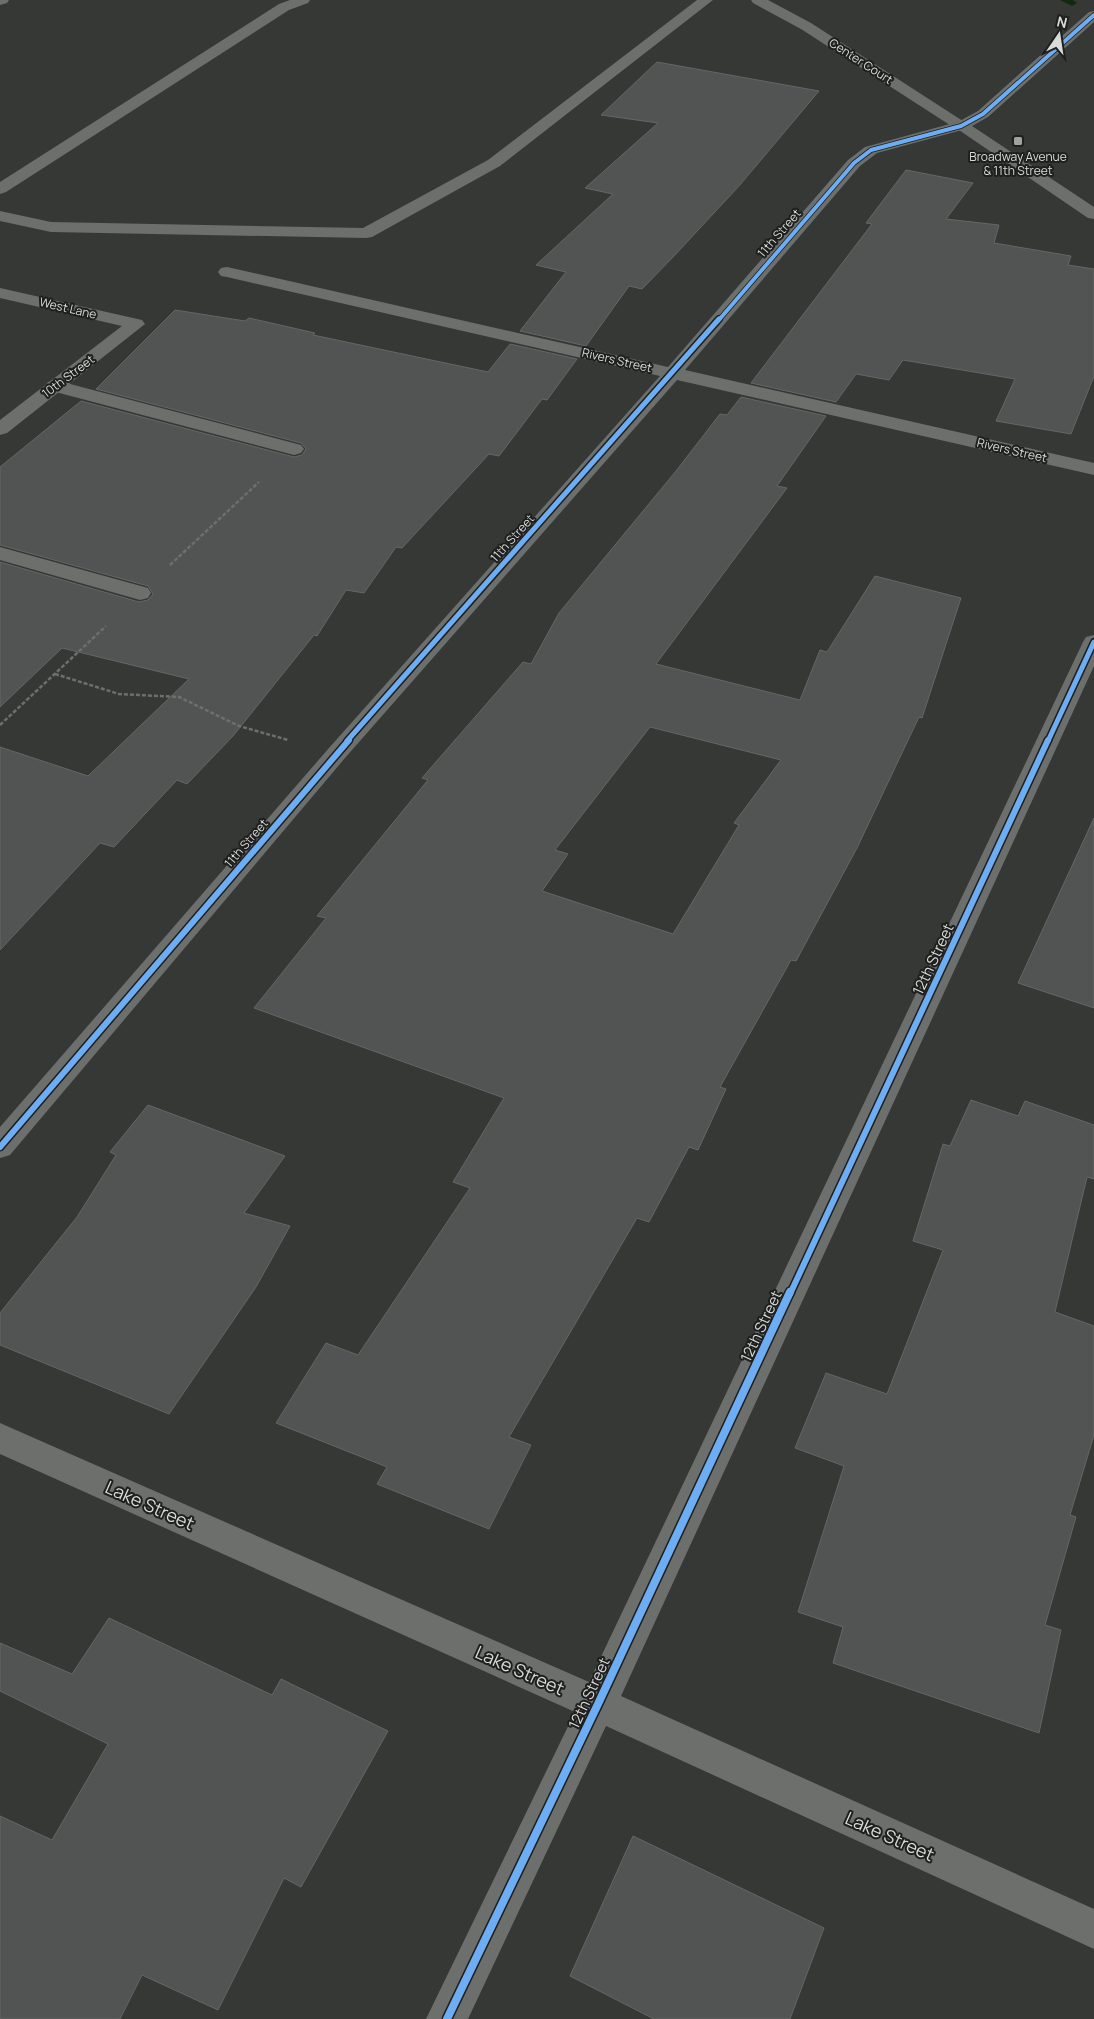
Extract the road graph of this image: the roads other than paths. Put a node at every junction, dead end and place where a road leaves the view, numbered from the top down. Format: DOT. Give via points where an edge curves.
graph roads {
  1 [pos="302,0"];
  2 [pos="706,0"];
  3 [pos="758,0"];
  4 [pos="1094,15"];
  5 [pos="961,126"];
  6 [pos="0,189"];
  7 [pos="1094,214"];
  8 [pos="0,216"];
  9 [pos="227,272"];
  10 [pos="0,293"];
  11 [pos="136,324"];
  12 [pos="673,373"];
  13 [pos="55,386"];
  14 [pos="0,429"];
  15 [pos="294,449"];
  16 [pos="1094,469"];
  17 [pos="0,553"];
  18 [pos="140,593"];
  19 [pos="1094,642"];
  20 [pos="0,1147"];
  21 [pos="0,1438"];
  22 [pos="598,1704"];
  23 [pos="1094,1929"];
  24 [pos="447,2019"];
  1 -- 6 [label="street" via="284,7"];
  2 -- 8 [label="street" via="494,163 366,233 51,227"];
  3 -- 5 [label="street, Center Court" via="806,26"];
  4 -- 5 [label="street, 11th Street" via="984,114"];
  5 -- 7 [label="street, Center Court"];
  5 -- 12 [label="street, 11th Street" via="871,150 854,163"];
  9 -- 12 [label="street, Rivers Street"];
  10 -- 11 [label="street, West Lane"];
  11 -- 13 [label="street, 10th Street"];
  12 -- 16 [label="street, Rivers Street"];
  12 -- 20 [label="street, 11th Street" via="337,753"];
  13 -- 14 [label="street, 10th Street"];
  13 -- 15 [label="street"];
  17 -- 18 [label="street"];
  19 -- 22 [label="street, 12th Street"];
  21 -- 22 [label="street, Lake Street"];
  22 -- 23 [label="street, Lake Street"];
  22 -- 24 [label="street, 12th Street"];
}
